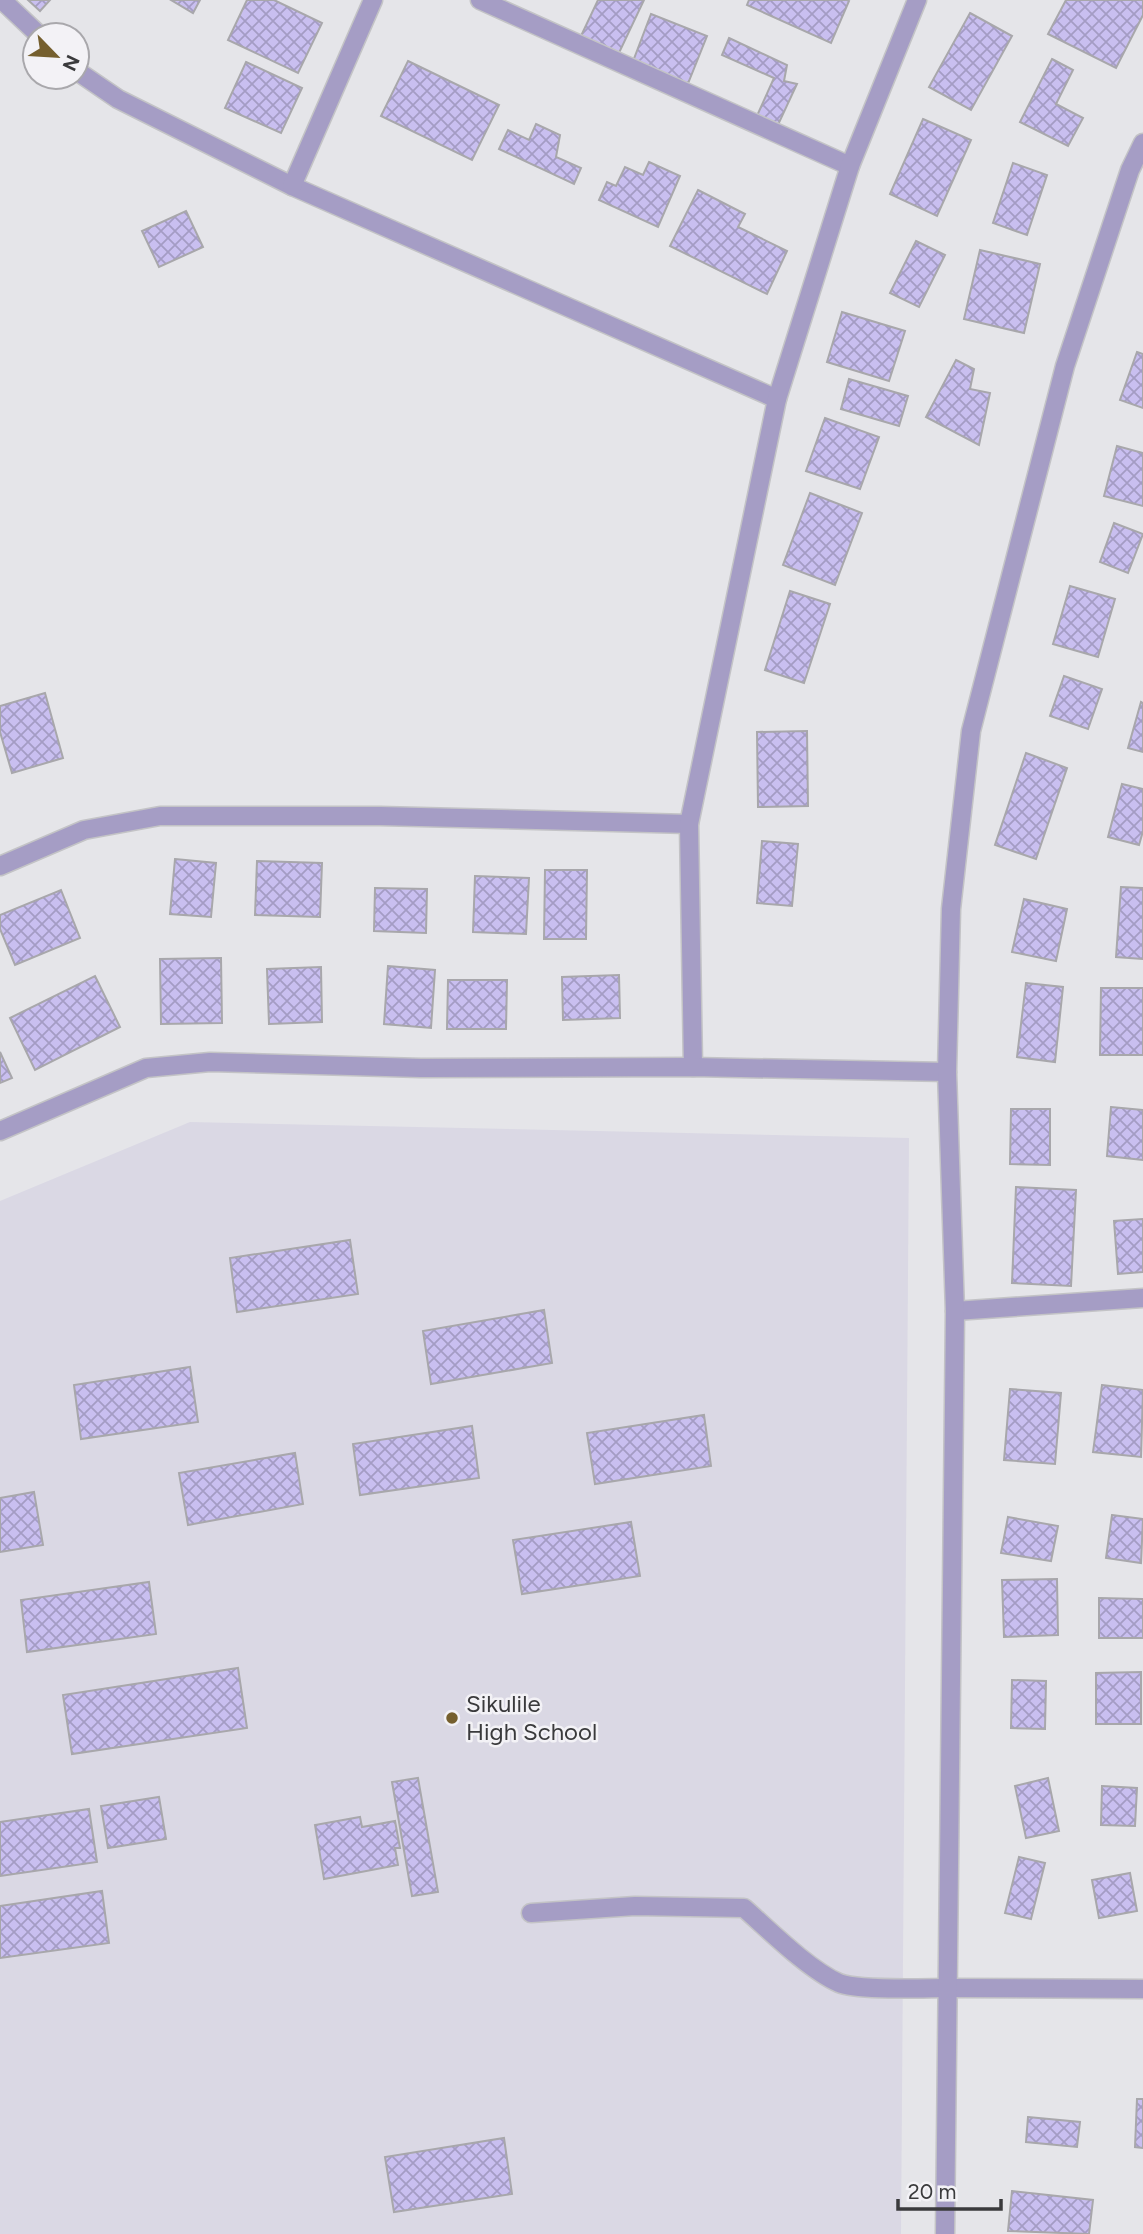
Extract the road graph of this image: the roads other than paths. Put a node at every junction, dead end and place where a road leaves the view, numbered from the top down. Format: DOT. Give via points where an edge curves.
graph roads {
  1 [pos="2,0"];
  2 [pos="373,0"];
  3 [pos="480,0"];
  4 [pos="917,0"];
  5 [pos="24,21"];
  6 [pos="91,81"];
  7 [pos="1143,143"];
  8 [pos="850,166"];
  9 [pos="292,186"];
  10 [pos="777,398"];
  11 [pos="689,824"];
  12 [pos="0,866"];
  13 [pos="693,1067"];
  14 [pos="947,1072"];
  15 [pos="0,1131"];
  16 [pos="1143,1298"];
  17 [pos="955,1311"];
  18 [pos="531,1913"];
  19 [pos="948,1988"];
  20 [pos="1143,1989"];
  21 [pos="944,2234"];
  1 -- 5 [label="street"];
  2 -- 9 [label="street"];
  3 -- 8 [label="street"];
  4 -- 8 [label="street"];
  6 -- 9 [label="street" via="118,100"];
  7 -- 14 [label="street" via="1065,366 971,731 951,909"];
  8 -- 10 [label="street"];
  9 -- 10 [label="street"];
  10 -- 11 [label="street"];
  11 -- 12 [label="street" via="160,816 84,831"];
  11 -- 13 [label="street"];
  13 -- 14 [label="street"];
  13 -- 15 [label="street" via="184,1064 146,1068"];
  14 -- 17 [label="street"];
  16 -- 17 [label="street"];
  17 -- 19 [label="street"];
  18 -- 19 [label="street" via="646,1906 744,1908 791,1950 839,1983"];
  19 -- 20 [label="street"];
  19 -- 21 [label="street"];
}
